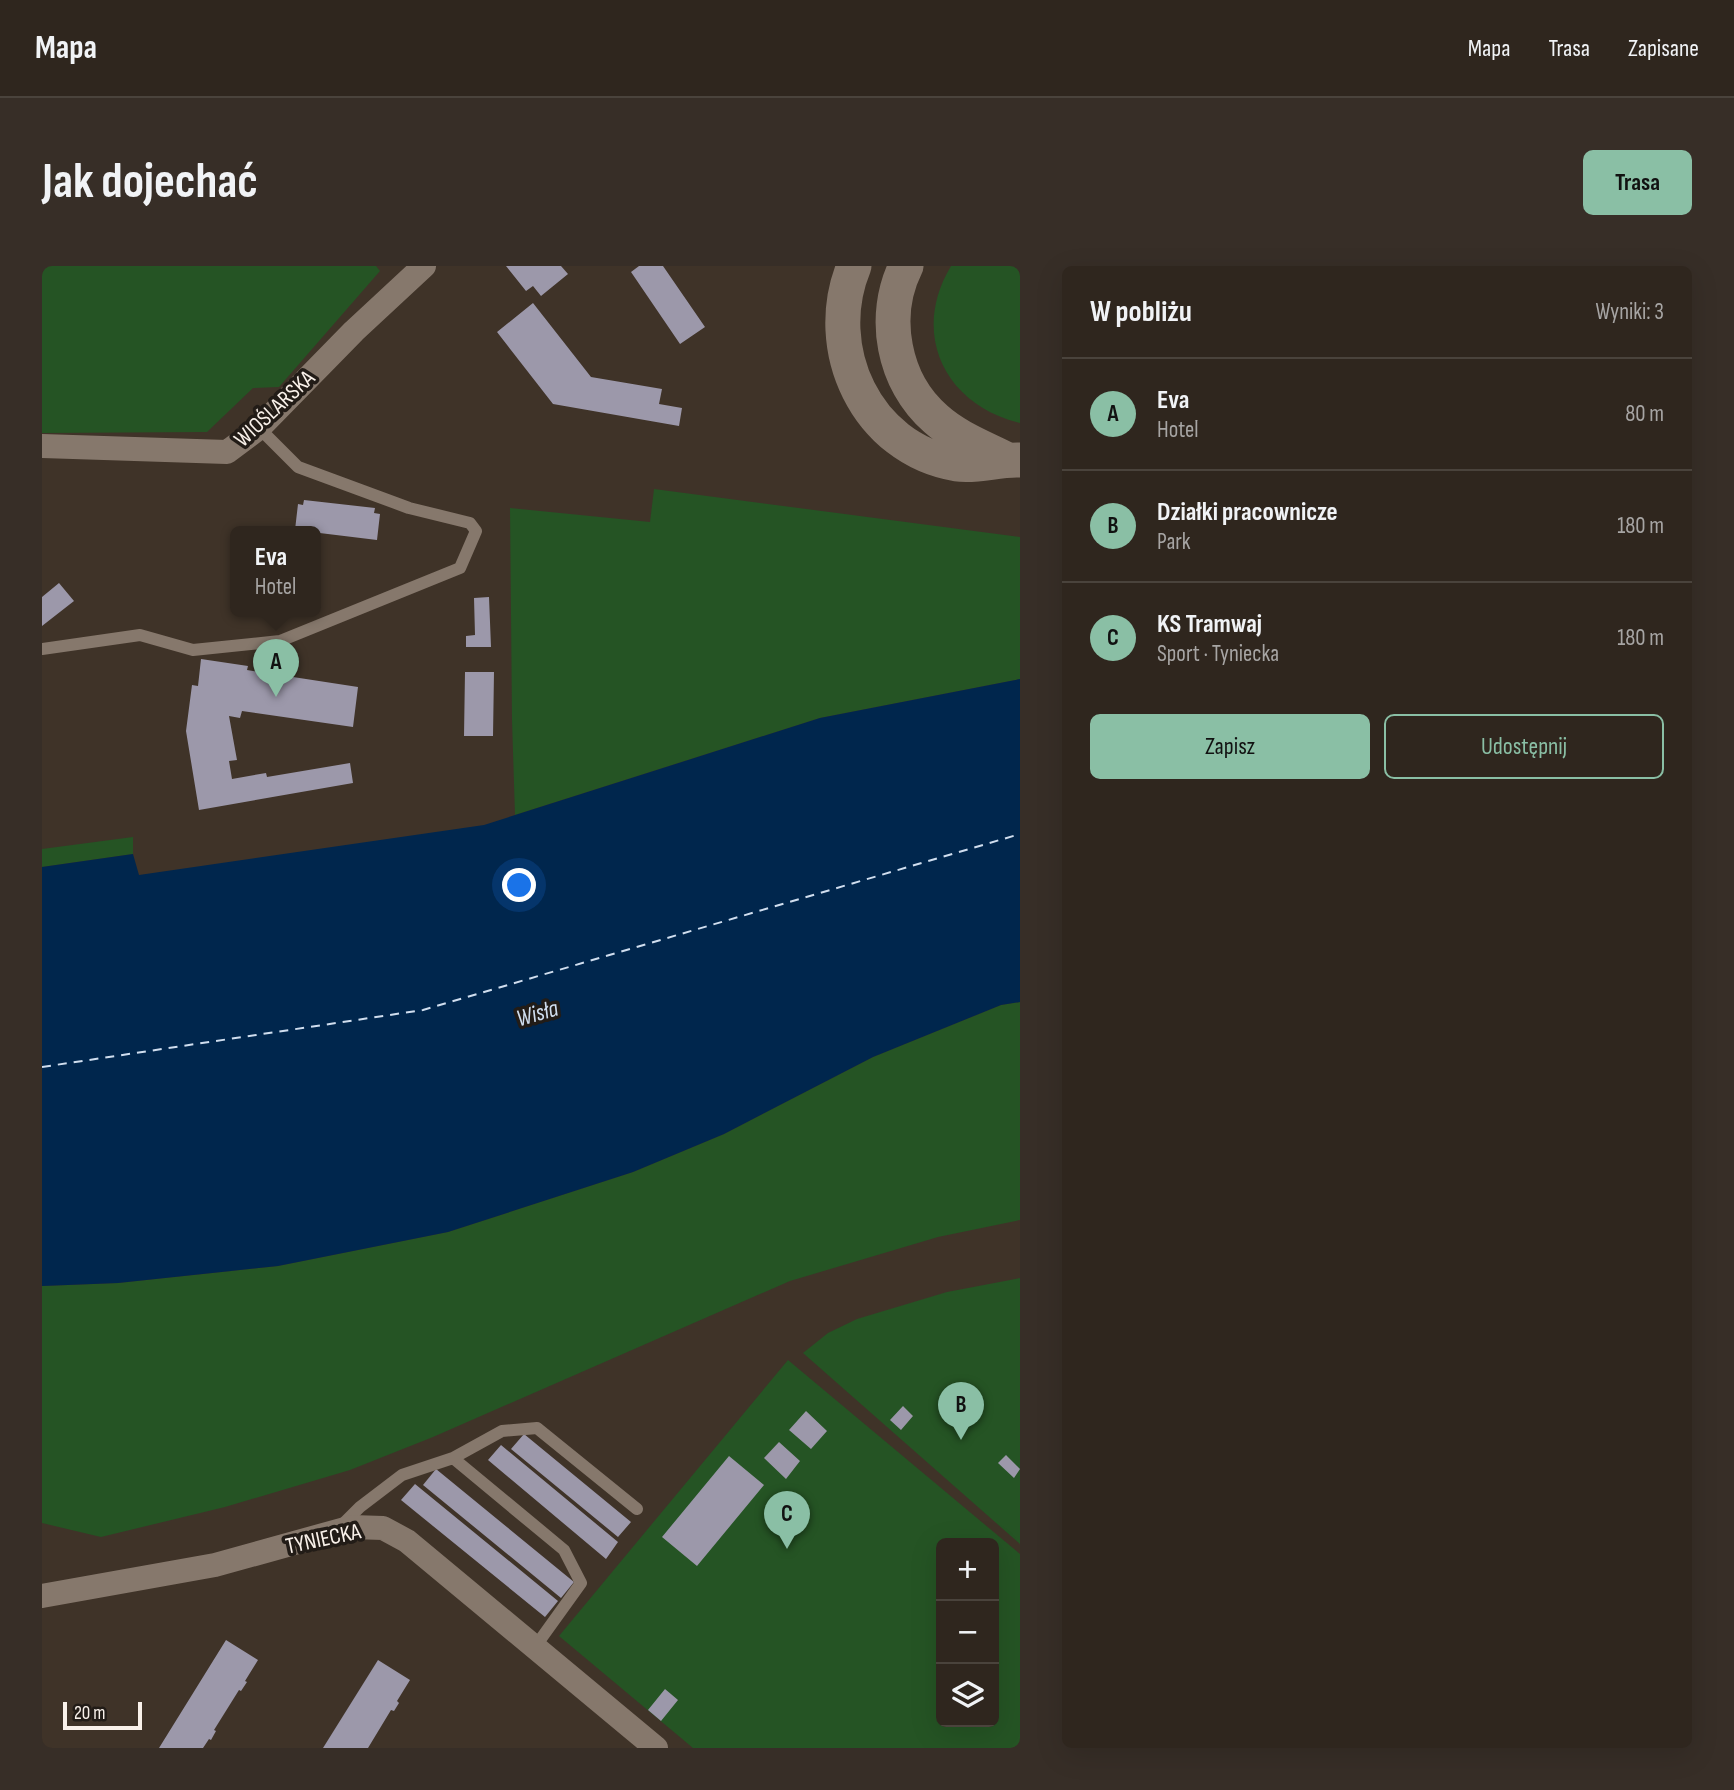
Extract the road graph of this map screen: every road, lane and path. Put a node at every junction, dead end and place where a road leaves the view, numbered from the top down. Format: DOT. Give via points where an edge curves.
graph roads {
  1 [pos="424,266"];
  2 [pos="854,266"];
  3 [pos="906,266"];
  4 [pos="259,428"];
  5 [pos="42,446"];
  6 [pos="1013,460"];
  7 [pos="42,649"];
  8 [pos="453,1458"];
  9 [pos="637,1509"];
  10 [pos="336,1532"];
  11 [pos="42,1596"];
  12 [pos="535,1647"];
  13 [pos="656,1748"];
  1 -- 4 [label="street, WIOŚLARSKA"];
  2 -- 6 [label="street" via="845,296 848,369 879,422 917,451 940,460 975,466"];
  3 -- 6 [label="street" via="893,312 896,352 908,382 935,419"];
  4 -- 5 [label="street, WIOŚLARSKA" via="227,452"];
  4 -- 7 [label="lane" via="298,467 409,508 470,523 476,531 460,568 280,641 193,650 141,635"];
  8 -- 9 [label="lane" via="502,1431 537,1428"];
  8 -- 10 [label="lane" via="402,1475"];
  8 -- 12 [label="lane" via="564,1550 581,1584"];
  10 -- 11 [label="street, TYNIECKA" via="215,1565"];
  10 -- 12 [label="street, TYNIECKA" via="352,1527 383,1528 407,1541"];
  12 -- 13 [label="street, TYNIECKA"];
}
